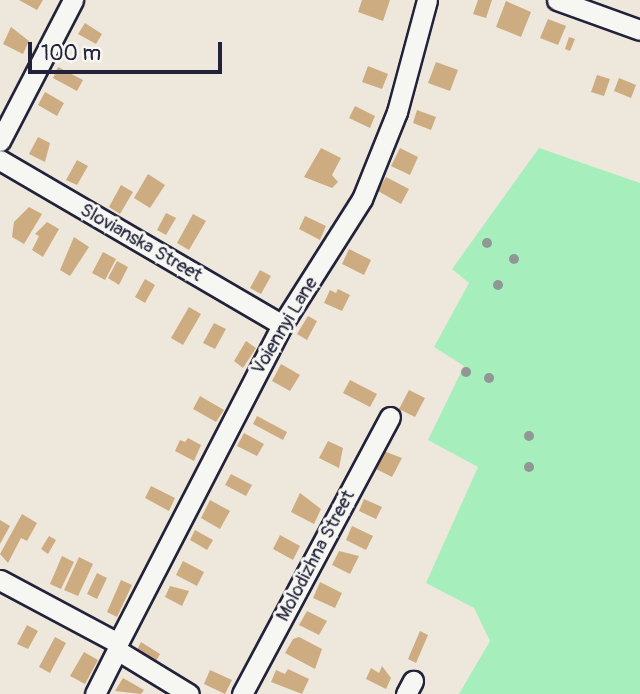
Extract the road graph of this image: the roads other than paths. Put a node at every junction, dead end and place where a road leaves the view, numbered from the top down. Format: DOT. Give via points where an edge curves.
graph roads {
  1 [pos="73,0"];
  2 [pos="427,0"];
  3 [pos="557,0"];
  4 [pos="640,30"];
  5 [pos="0,141"];
  6 [pos="0,160"];
  7 [pos="282,326"];
  8 [pos="390,417"];
  9 [pos="0,580"];
  10 [pos="117,647"];
  11 [pos="95,694"];
  12 [pos="189,694"];
  13 [pos="242,694"];
  1 -- 5 [label="street"];
  2 -- 7 [label="street, Voiennyi Lane" via="397,112 371,179 344,232"];
  3 -- 4 [label="street"];
  6 -- 7 [label="street, Slovianska Street"];
  7 -- 10 [label="street, Voiennyi Lane"];
  8 -- 13 [label="street, Molodizhna Street"];
  9 -- 10 [label="street"];
  10 -- 11 [label="street, Voiennyi Lane"];
  10 -- 12 [label="street"];
}
